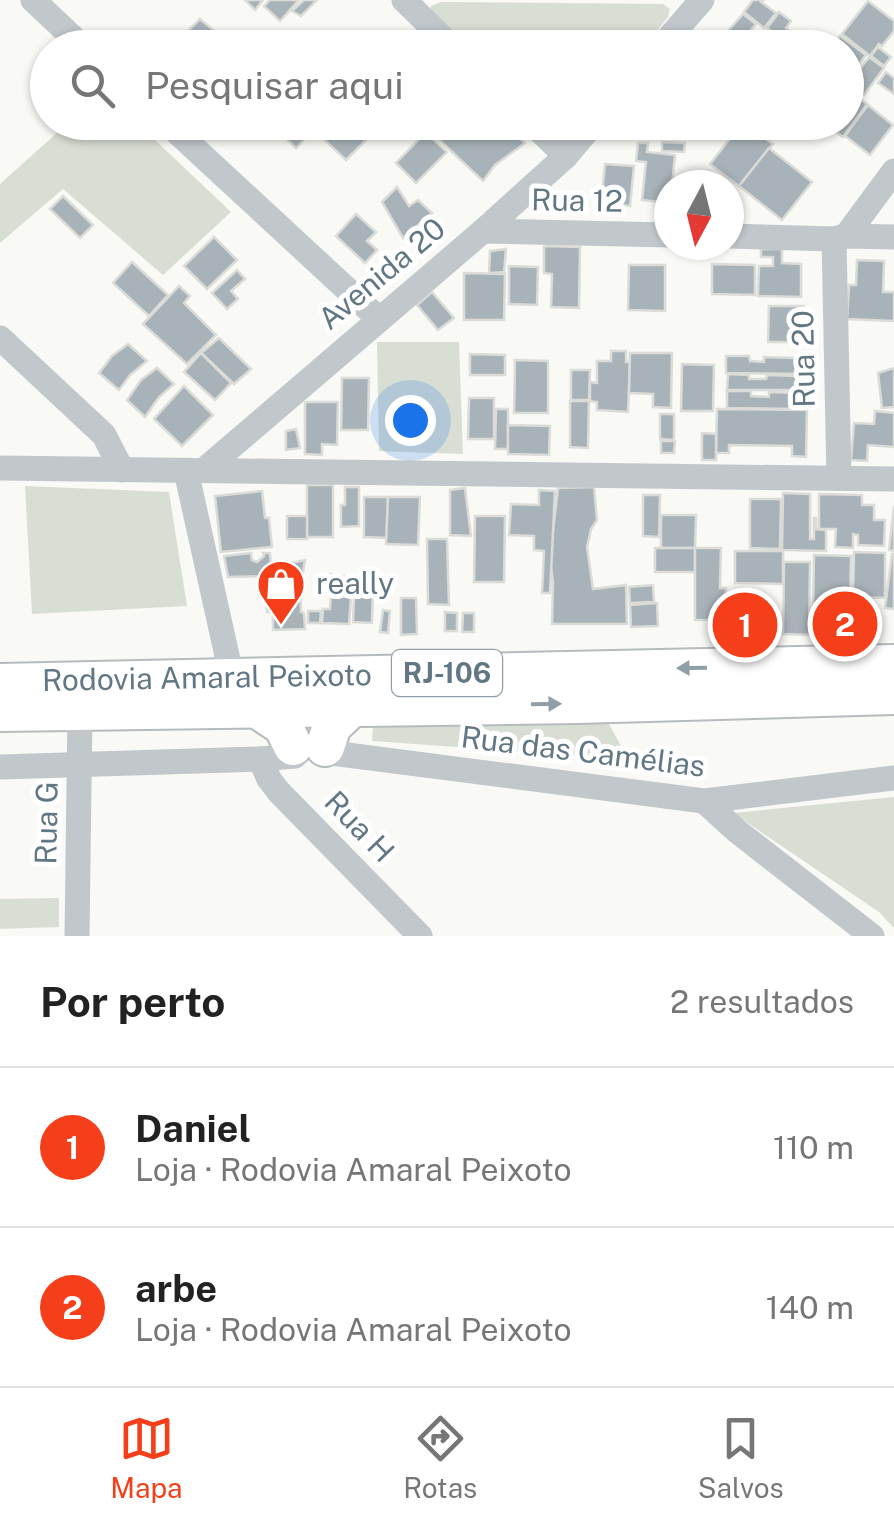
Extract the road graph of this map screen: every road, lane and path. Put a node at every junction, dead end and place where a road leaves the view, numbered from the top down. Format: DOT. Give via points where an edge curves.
graph roads {
  1 [pos="32,0"];
  2 [pos="404,0"];
  3 [pos="702,0"];
  4 [pos="64,30"];
  5 [pos="435,30"];
  6 [pos="676,30"];
  7 [pos="186,140"];
  8 [pos="550,140"];
  9 [pos="580,140"];
  10 [pos="566,156"];
  11 [pos="894,170"];
  12 [pos="483,231"];
  13 [pos="654,235"];
  14 [pos="744,236"];
  15 [pos="840,237"];
  16 [pos="894,237"];
  17 [pos="379,318"];
  18 [pos="0,338"];
  19 [pos="0,468"];
  20 [pos="122,470"];
  21 [pos="195,470"];
  22 [pos="839,478"];
  23 [pos="894,479"];
  24 [pos="894,664"];
  25 [pos="232,678"];
  26 [pos="0,682"];
  27 [pos="894,695"];
  28 [pos="352,706"];
  29 [pos="256,708"];
  30 [pos="80,711"];
  31 [pos="0,712"];
  32 [pos="300,752"];
  33 [pos="80,764"];
  34 [pos="0,767"];
  35 [pos="894,778"];
  36 [pos="704,801"];
  37 [pos="77,936"];
  38 [pos="420,936"];
  39 [pos="872,936"];
  1 -- 4 [label="street"];
  2 -- 5 [label="street"];
  3 -- 6 [label="street"];
  7 -- 17 [label="street"];
  8 -- 10 [label="street"];
  9 -- 10 [label="street, Avenida 20"];
  10 -- 12 [label="street, Avenida 20"];
  11 -- 15 [label="street"];
  12 -- 13 [label="street, Rua 12"];
  12 -- 17 [label="street, Avenida 20"];
  14 -- 15 [label="street"];
  15 -- 16 [label="street"];
  15 -- 22 [label="street, Rua 20"];
  17 -- 21 [label="street, Avenida 20"];
  18 -- 20 [label="street" via="104,435"];
  19 -- 20 [label="street"];
  20 -- 21 [label="street"];
  21 -- 22 [label="street"];
  21 -- 25 [label="street"];
  22 -- 23 [label="street"];
  24 -- 25 [label="highway, Rodovia Amaral Peixoto / RJ-106, one-way"];
  25 -- 26 [label="highway, Rodovia Amaral Peixoto / RJ-106"];
  28 -- 27 [label="highway, Rodovia Amaral Peixoto / RJ-106, one-way"];
  28 -- 29 [label="highway, Rodovia Amaral Peixoto / RJ-106"];
  28 -- 32 [label="highway"];
  29 -- 30 [label="highway, Rodovia Amaral Peixoto / RJ-106"];
  29 -- 32 [label="highway" via="283,726"];
  30 -- 31 [label="highway, Rodovia Amaral Peixoto / RJ-106"];
  30 -- 33 [label="street, Rua G"];
  32 -- 33 [label="street, Rua das Camélias"];
  32 -- 36 [label="street, Rua das Camélias"];
  32 -- 38 [label="street, Rua H" via="269,778"];
  33 -- 34 [label="street, Rua das Camélias"];
  33 -- 37 [label="street, Rua G"];
  35 -- 36 [label="street, Rua das Camélias"];
  36 -- 39 [label="street"];
}
